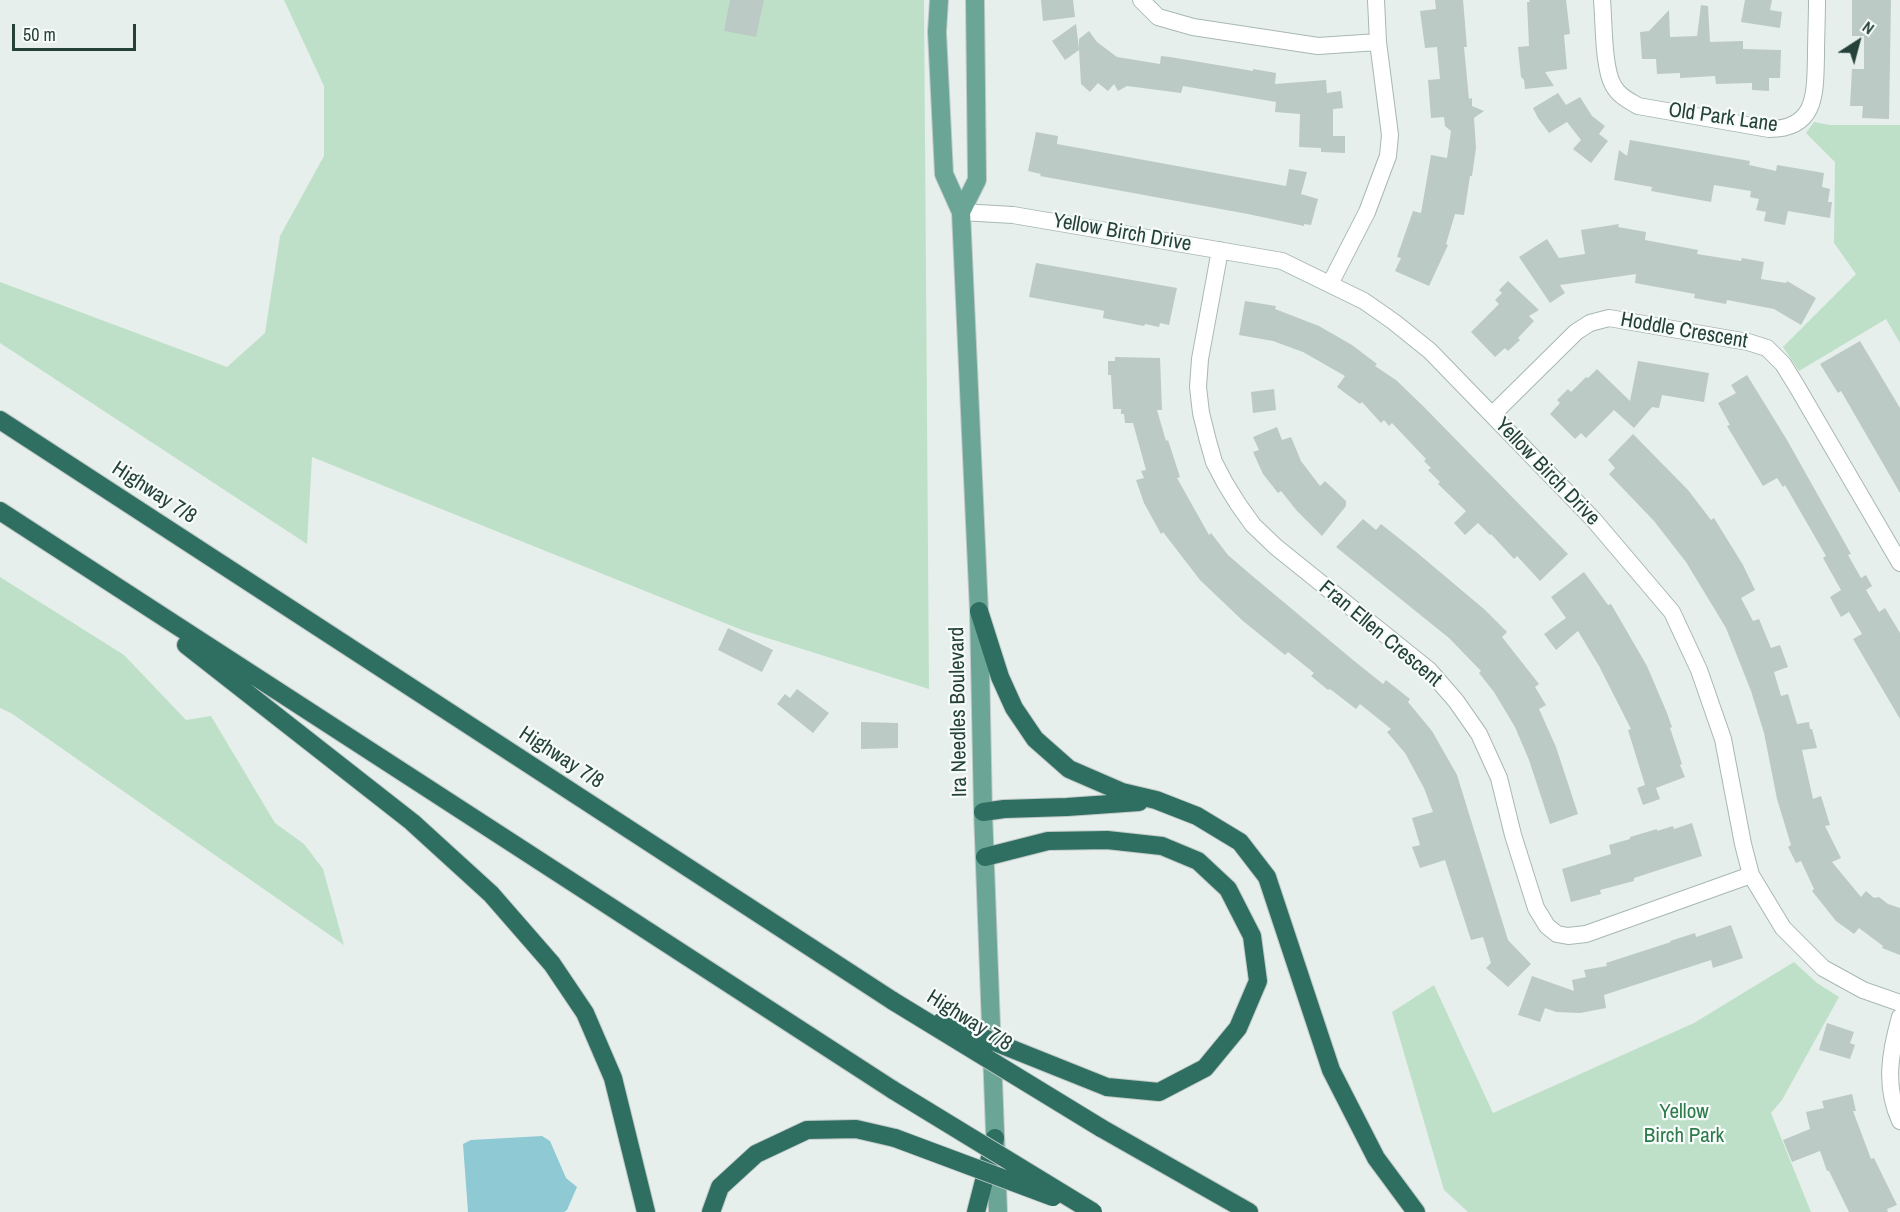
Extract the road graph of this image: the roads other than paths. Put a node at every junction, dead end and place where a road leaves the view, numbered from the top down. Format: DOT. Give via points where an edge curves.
graph roads {
  1 [pos="939,0"];
  2 [pos="975,0"];
  3 [pos="1141,0"];
  4 [pos="1376,0"];
  5 [pos="1602,0"];
  6 [pos="1817,0"];
  7 [pos="1378,42"];
  8 [pos="961,212"];
  9 [pos="1220,250"];
  10 [pos="1330,284"];
  11 [pos="1492,415"];
  12 [pos="0,420"];
  13 [pos="0,511"];
  14 [pos="1900,562"];
  15 [pos="92,572"];
  16 [pos="979,612"];
  17 [pos="1156,800"];
  18 [pos="983,812"];
  19 [pos="985,857"];
  20 [pos="1751,875"];
  21 [pos="893,1001"];
  22 [pos="1900,1003"];
  23 [pos="1900,1017"];
  24 [pos="1900,1121"];
  25 [pos="995,1138"];
  26 [pos="646,1212"];
  27 [pos="711,1212"];
  28 [pos="976,1212"];
  29 [pos="998,1212"];
  30 [pos="1093,1212"];
  31 [pos="1249,1212"];
  32 [pos="1416,1212"];
  1 -- 8 [label="main road, Ira Needles Boulevard" via="944,174"];
  2 -- 8 [label="main road, Ira Needles Boulevard" via="977,180"];
  3 -- 7 [label="street" via="1158,18 1193,27 1317,46"];
  4 -- 7 [label="street"];
  5 -- 6 [label="street, Old Park Lane" via="1608,70 1623,98 1638,106 1777,129 1798,123 1815,94"];
  7 -- 10 [label="street" via="1390,135 1388,156 1367,212"];
  8 -- 9 [label="street, Yellow Birch Drive" via="1013,214"];
  8 -- 16 [label="main road, Ira Needles Boulevard"];
  9 -- 10 [label="street, Yellow Birch Drive" via="1282,261"];
  9 -- 20 [label="street, Fran Ellen Crescent" via="1198,387 1214,462 1253,525 1429,670 1456,701 1479,734 1499,778 1536,908 1546,926 1557,934 1586,934"];
  10 -- 11 [label="street, Yellow Birch Drive" via="1364,301 1430,351"];
  11 -- 14 [label="street, Hoddle Crescent" via="1576,332 1609,318 1767,348 1783,364"];
  11 -- 20 [label="street, Yellow Birch Drive" via="1593,519 1672,612 1699,670 1723,739"];
  12 -- 21 [label="highway, Highway 7/8"];
  13 -- 15 [label="highway"];
  15 -- 26 [label="highway" via="412,822 491,894 552,964 585,1013 613,1078"];
  15 -- 30 [label="highway, bridge" via="893,1090"];
  16 -- 17 [label="highway" via="1000,677 1014,708 1035,739 1069,769 1122,792"];
  16 -- 18 [label="main road, Ira Needles Boulevard"];
  17 -- 18 [label="highway"];
  17 -- 32 [label="highway" via="1197,816 1240,842 1267,877 1331,1070 1376,1158"];
  18 -- 19 [label="main road, Ira Needles Boulevard"];
  19 -- 21 [label="highway, bridge" via="1048,841 1107,840 1162,846 1198,861 1228,889 1252,936 1258,981 1238,1028 1205,1068 1159,1092 1107,1087"];
  19 -- 25 [label="main road, Ira Needles Boulevard"];
  20 -- 22 [label="street, Yellow Birch Drive" via="1783,928 1823,968 1863,990"];
  21 -- 31 [label="highway, Highway 7/8, bridge" via="1101,1128"];
  23 -- 24 [label="street" via="1889,1070 1890,1091"];
  25 -- 28 [label="highway"];
  25 -- 29 [label="main road, Ira Needles Boulevard"];
  27 -- 30 [label="highway, bridge" via="720,1187 756,1154 807,1130 856,1129 895,1138"];
}
